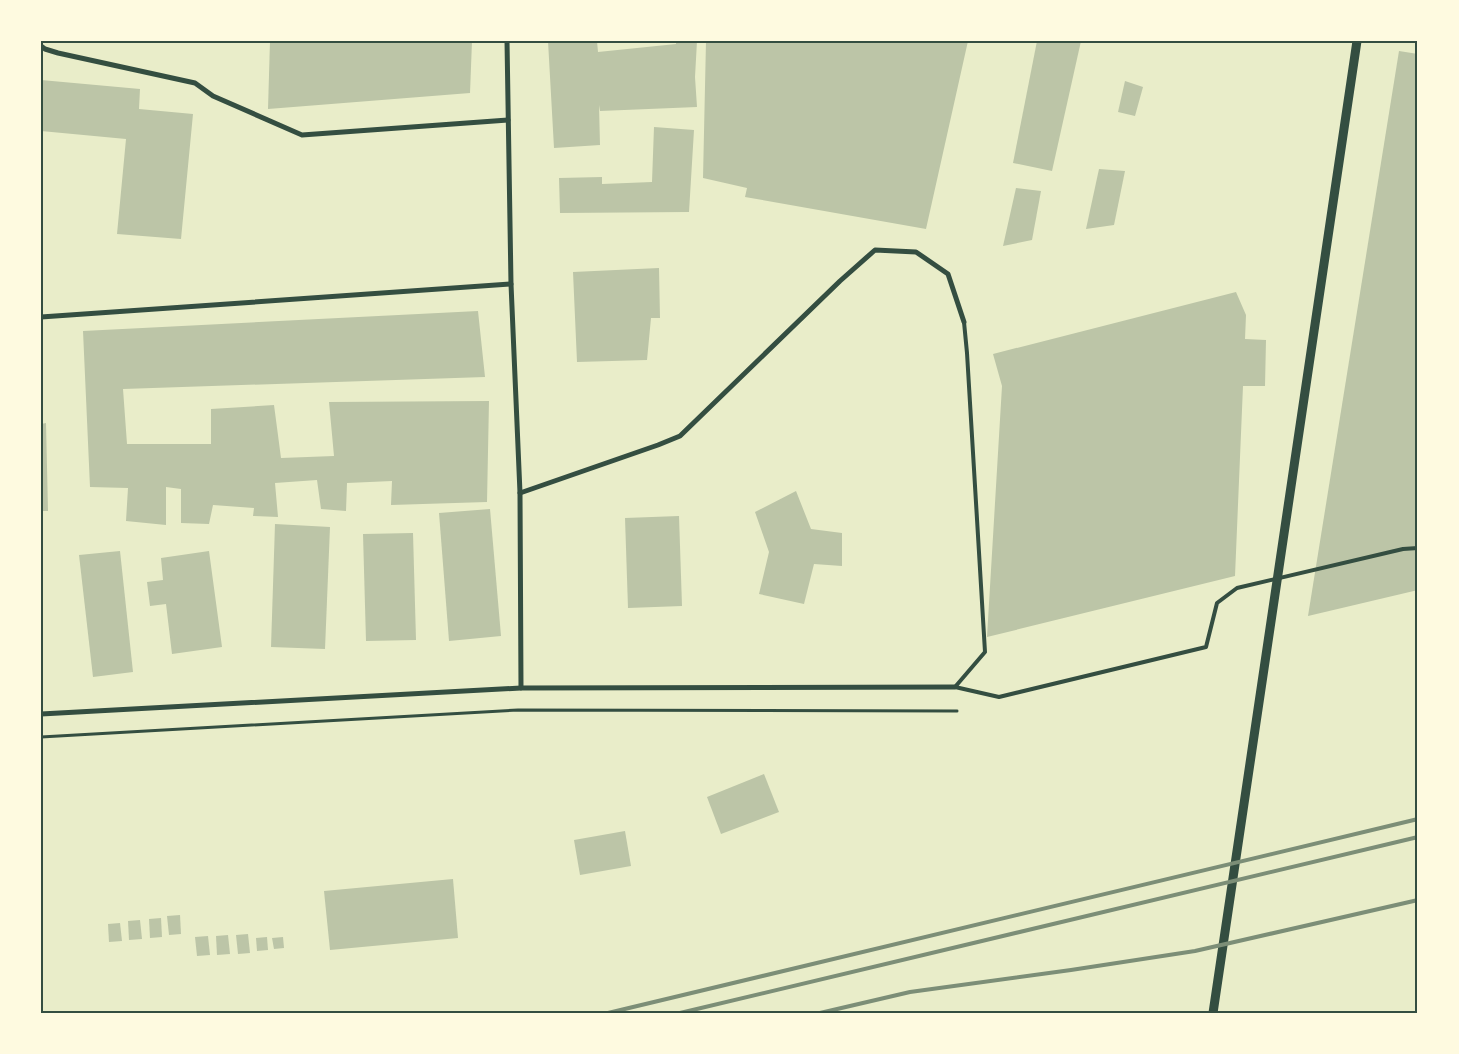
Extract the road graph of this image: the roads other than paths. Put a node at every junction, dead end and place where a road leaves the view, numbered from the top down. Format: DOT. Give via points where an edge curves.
graph roads {
  1 [pos="507,41"];
  2 [pos="1357,41"];
  3 [pos="41,46"];
  4 [pos="508,120"];
  5 [pos="511,284"];
  6 [pos="41,317"];
  7 [pos="964,322"];
  8 [pos="520,493"];
  9 [pos="1418,548"];
  10 [pos="955,687"];
  11 [pos="521,688"];
  12 [pos="41,714"];
  13 [pos="1213,1013"];
  1 -- 4 [label="street"];
  2 -- 13 [label="street"];
  3 -- 4 [label="street" via="58,53 195,83 213,96 302,135"];
  4 -- 5 [label="street"];
  5 -- 6 [label="street"];
  5 -- 8 [label="street"];
  7 -- 8 [label="street" via="948,274 916,252 875,250 680,436"];
  7 -- 10 [label="lane" via="984,652"];
  8 -- 11 [label="street"];
  9 -- 10 [label="lane" via="1237,588 1217,603 1206,647 999,697"];
  10 -- 11 [label="street"];
  11 -- 12 [label="street"];
}
